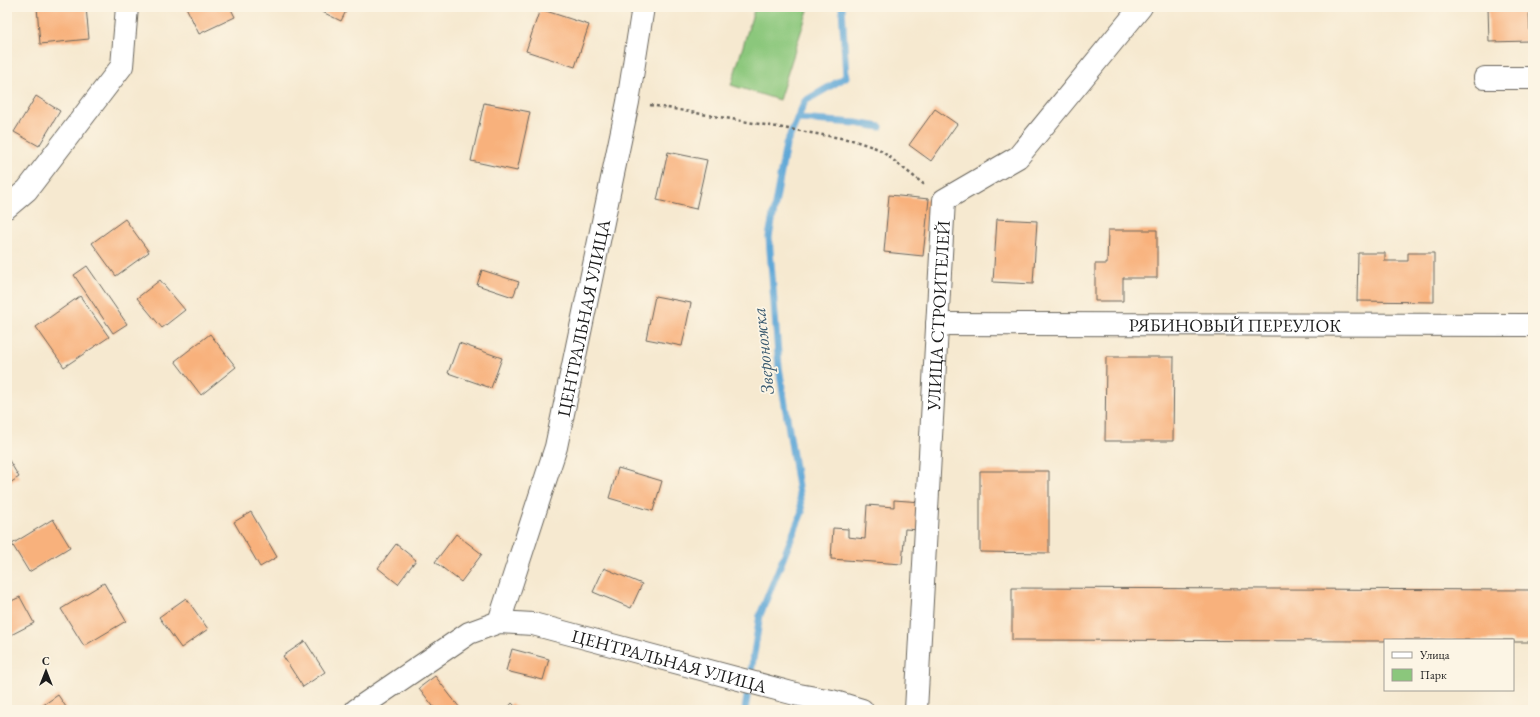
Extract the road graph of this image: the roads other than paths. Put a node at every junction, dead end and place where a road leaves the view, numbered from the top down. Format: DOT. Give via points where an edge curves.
graph roads {
  1 [pos="127,7"];
  2 [pos="643,7"];
  3 [pos="1141,7"];
  4 [pos="1485,78"];
  5 [pos="1533,78"];
  6 [pos="7,207"];
  7 [pos="937,324"];
  8 [pos="1533,325"];
  9 [pos="499,622"];
  10 [pos="356,710"];
  11 [pos="862,710"];
  12 [pos="916,710"];
  1 -- 6 [label="street" via="122,66 27,190"];
  2 -- 9 [label="street, ЦЕНТРАЛЬНАЯ УЛИЦА" via="628,102 556,447"];
  3 -- 7 [label="street, УЛИЦА СТРОИТЕЛЕЙ" via="1018,157 944,200"];
  4 -- 5 [label="street"];
  7 -- 8 [label="street, РЯБИНОВЫЙ ПЕРЕУЛОК"];
  7 -- 12 [label="street, УЛИЦА СТРОИТЕЛЕЙ"];
  9 -- 10 [label="street, ЦЕНТРАЛЬНАЯ УЛИЦА" via="469,633"];
  9 -- 11 [label="street, ЦЕНТРАЛЬНАЯ УЛИЦА" via="533,624"];
}
